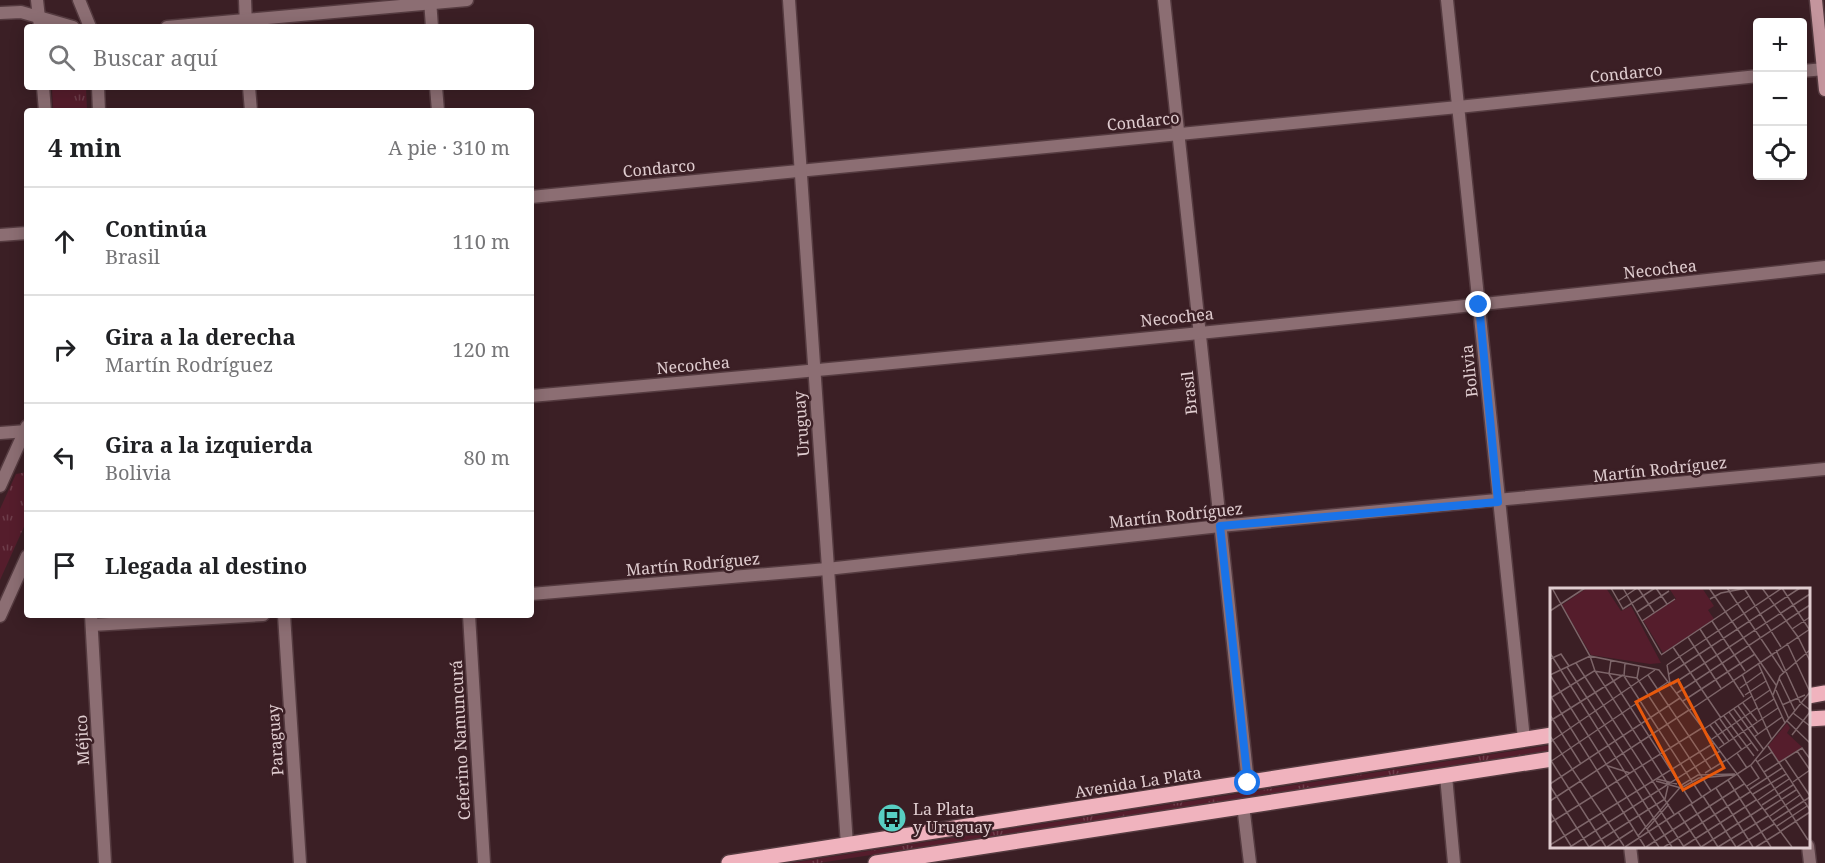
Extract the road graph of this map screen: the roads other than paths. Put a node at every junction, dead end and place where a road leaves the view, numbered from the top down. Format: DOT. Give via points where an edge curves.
graph roads {
  1 [pos="36,0"];
  2 [pos="79,0"];
  3 [pos="245,0"];
  4 [pos="466,0"];
  5 [pos="789,0"];
  6 [pos="1164,0"];
  7 [pos="1447,0"];
  8 [pos="1816,0"];
  9 [pos="430,2"];
  10 [pos="21,12"];
  11 [pos="0,13"];
  12 [pos="40,22"];
  13 [pos="246,23"];
  14 [pos="89,24"];
  15 [pos="226,24"];
  16 [pos="432,24"];
  17 [pos="1824,69"];
  18 [pos="1807,71"];
  19 [pos="1753,77"];
  20 [pos="43,90"];
  21 [pos="98,90"];
  22 [pos="249,90"];
  23 [pos="436,90"];
  24 [pos="1825,90"];
  25 [pos="1458,107"];
  26 [pos="45,108"];
  27 [pos="99,108"];
  28 [pos="251,108"];
  29 [pos="438,108"];
  30 [pos="1179,134"];
  31 [pos="801,171"];
  32 [pos="534,197"];
  33 [pos="24,233"];
  34 [pos="0,235"];
  35 [pos="1825,267"];
  36 [pos="1479,305"];
  37 [pos="1199,332"];
  38 [pos="814,371"];
  39 [pos="534,396"];
  40 [pos="24,430"];
  41 [pos="0,433"];
  42 [pos="24,434"];
  43 [pos="1825,469"];
  44 [pos="0,486"];
  45 [pos="1498,502"];
  46 [pos="1220,526"];
  47 [pos="24,563"];
  48 [pos="827,569"];
  49 [pos="534,594"];
  50 [pos="0,616"];
  51 [pos="160,618"];
  52 [pos="284,618"];
  53 [pos="469,618"];
  54 [pos="92,620"];
  55 [pos="1825,693"];
  56 [pos="1810,696"];
  57 [pos="1825,718"];
  58 [pos="1810,719"];
  59 [pos="1550,735"];
  60 [pos="1524,739"];
  61 [pos="1550,759"];
  62 [pos="1446,776"];
  63 [pos="1248,783"];
  64 [pos="1243,805"];
  65 [pos="847,845"];
  66 [pos="1630,848"];
  67 [pos="1809,848"];
  68 [pos="105,863"];
  69 [pos="300,863"];
  70 [pos="484,863"];
  71 [pos="729,863"];
  72 [pos="876,863"];
  73 [pos="1250,863"];
  74 [pos="1454,863"];
  75 [pos="1632,863"];
  76 [pos="1810,863"];
  1 -- 10 [label="street"];
  1 -- 12 [label="street"];
  2 -- 14 [label="street"];
  3 -- 13 [label="street"];
  4 -- 9 [label="street"];
  5 -- 31 [label="street, Uruguay"];
  6 -- 30 [label="street, Brasil"];
  7 -- 25 [label="street, Bolivia"];
  8 -- 17 [label="main road"];
  9 -- 13 [label="street"];
  9 -- 16 [label="street"];
  10 -- 11 [label="street"];
  10 -- 12 [label="street"];
  13 -- 15 [label="street"];
  17 -- 18 [label="street"];
  17 -- 24 [label="main road"];
  19 -- 25 [label="street, Condarco"];
  20 -- 26 [label="street"];
  21 -- 27 [label="street"];
  22 -- 28 [label="street"];
  23 -- 29 [label="street"];
  25 -- 30 [label="street, Condarco"];
  25 -- 36 [label="street, Bolivia"];
  30 -- 31 [label="street, Condarco"];
  30 -- 37 [label="street, Brasil"];
  31 -- 32 [label="street, Condarco"];
  31 -- 38 [label="street, Uruguay"];
  33 -- 34 [label="street"];
  35 -- 36 [label="street, Necochea"];
  36 -- 37 [label="street, Necochea"];
  36 -- 45 [label="street, Bolivia"];
  37 -- 38 [label="street, Necochea"];
  37 -- 46 [label="street, Brasil"];
  38 -- 39 [label="street, Necochea"];
  38 -- 48 [label="street, Uruguay"];
  40 -- 41 [label="street"];
  42 -- 44 [label="street"];
  43 -- 45 [label="street, Martín Rodríguez"];
  45 -- 46 [label="street, Martín Rodríguez"];
  45 -- 60 [label="street, Bolivia"];
  46 -- 48 [label="street, Martín Rodríguez"];
  46 -- 63 [label="street, Brasil"];
  47 -- 50 [label="street"];
  48 -- 49 [label="street, Martín Rodríguez"];
  48 -- 65 [label="street, Uruguay"];
  51 -- 54 [label="street"];
  52 -- 69 [label="street, Paraguay"];
  53 -- 70 [label="street, Ceferino Namuncurá"];
  54 -- 68 [label="street, Méjico"];
  55 -- 56 [label="main road"];
  57 -- 58 [label="main road"];
  59 -- 60 [label="main road, Avenida La Plata"];
  60 -- 63 [label="main road, Avenida La Plata"];
  61 -- 62 [label="main road"];
  62 -- 64 [label="main road"];
  62 -- 74 [label="street"];
  63 -- 65 [label="main road, Avenida La Plata"];
  64 -- 72 [label="main road"];
  64 -- 73 [label="street"];
  65 -- 71 [label="main road, Avenida La Plata"];
  66 -- 75 [label="street"];
  67 -- 76 [label="street"];
}
